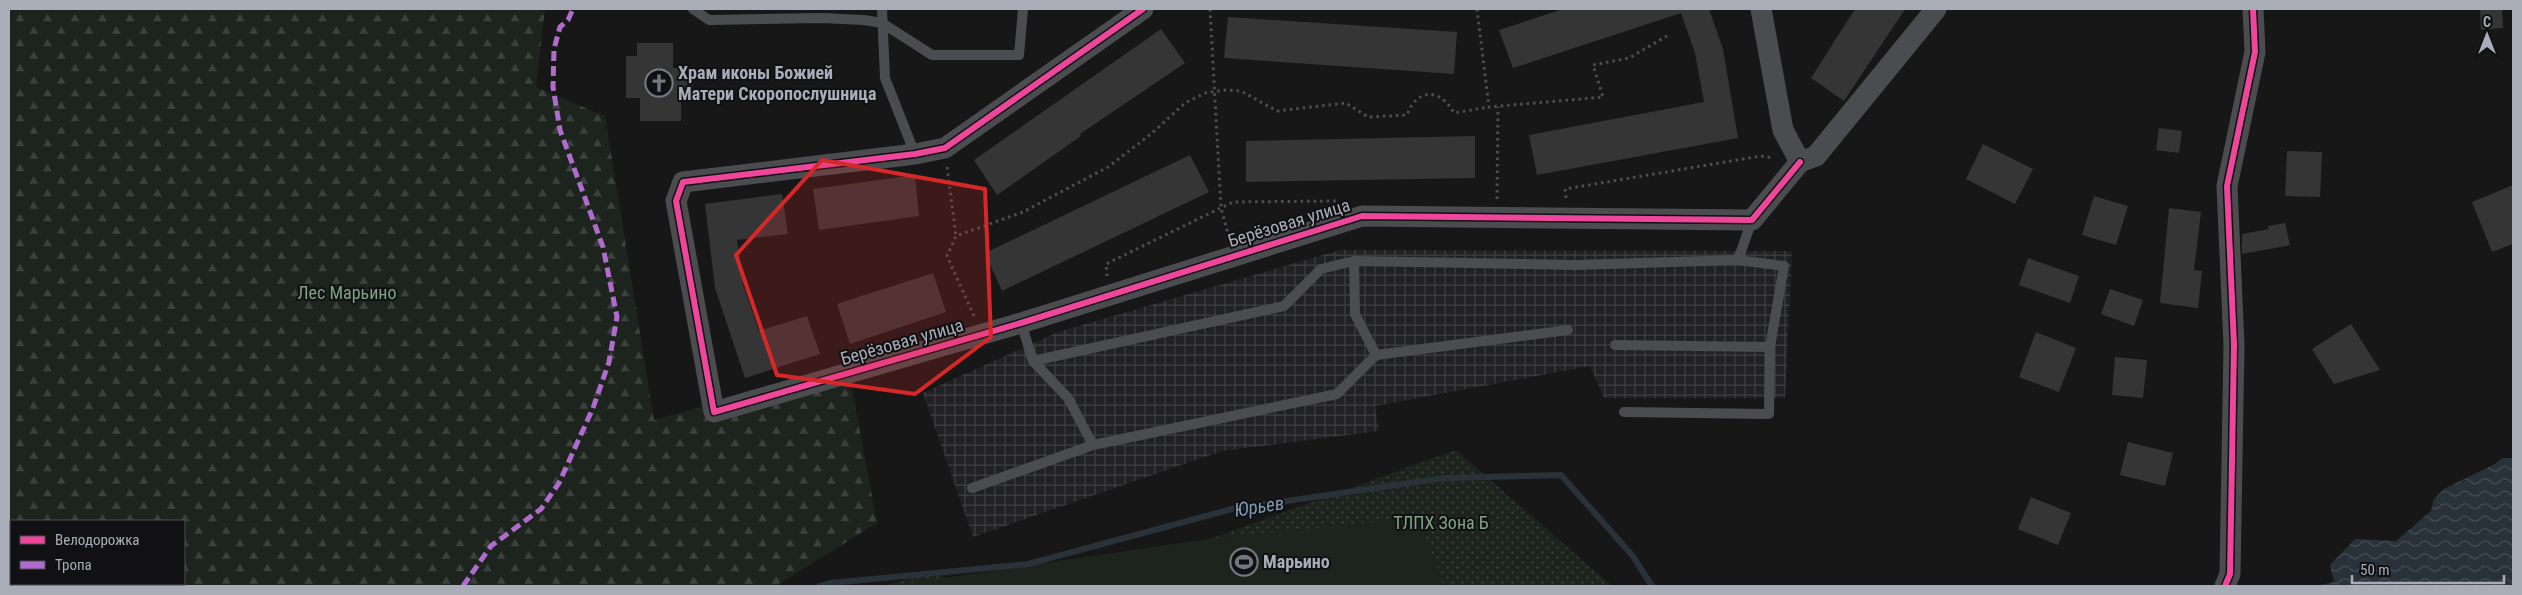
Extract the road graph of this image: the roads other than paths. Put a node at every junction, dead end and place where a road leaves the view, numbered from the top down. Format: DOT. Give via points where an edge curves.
graph roads {
  1 [pos="693,9"];
  2 [pos="882,9"];
  3 [pos="1023,9"];
  4 [pos="1143,9"];
  5 [pos="1760,9"];
  6 [pos="1936,9"];
  7 [pos="2253,9"];
  8 [pos="821,13"];
  9 [pos="882,23"];
  10 [pos="915,154"];
  11 [pos="1800,162"];
  12 [pos="1752,220"];
  13 [pos="1738,260"];
  14 [pos="1354,262"];
  15 [pos="1021,324"];
  16 [pos="1568,330"];
  17 [pos="1615,345"];
  18 [pos="1770,347"];
  19 [pos="1376,355"];
  20 [pos="1033,361"];
  21 [pos="1624,412"];
  22 [pos="1093,445"];
  23 [pos="972,488"];
  24 [pos="2224,586"];
  1 -- 8 [label="lane" via="709,20"];
  2 -- 9 [label="lane"];
  3 -- 9 [label="lane" via="1019,55 932,55"];
  4 -- 10 [label="street, Берёзовая улица" via="945,148"];
  5 -- 11 [label="street" via="1784,130"];
  6 -- 11 [label="street" via="1816,156"];
  7 -- 24 [label="street" via="2254,52 2227,186 2234,345 2230,574"];
  8 -- 9 [label="lane"];
  9 -- 10 [label="lane" via="885,78"];
  10 -- 15 [label="street, Берёзовая улица" via="683,182 676,201 714,412"];
  11 -- 12 [label="street"];
  12 -- 13 [label="lane"];
  12 -- 15 [label="street, Берёзовая улица" via="1362,216"];
  13 -- 14 [label="lane" via="1575,265"];
  13 -- 18 [label="lane" via="1784,266"];
  14 -- 19 [label="lane" via="1356,314"];
  14 -- 20 [label="lane" via="1321,269 1284,306"];
  15 -- 20 [label="lane"];
  16 -- 19 [label="lane"];
  17 -- 18 [label="lane"];
  18 -- 21 [label="lane" via="1769,414"];
  19 -- 22 [label="lane" via="1337,394"];
  20 -- 22 [label="lane" via="1068,398"];
  22 -- 23 [label="lane"];
}
